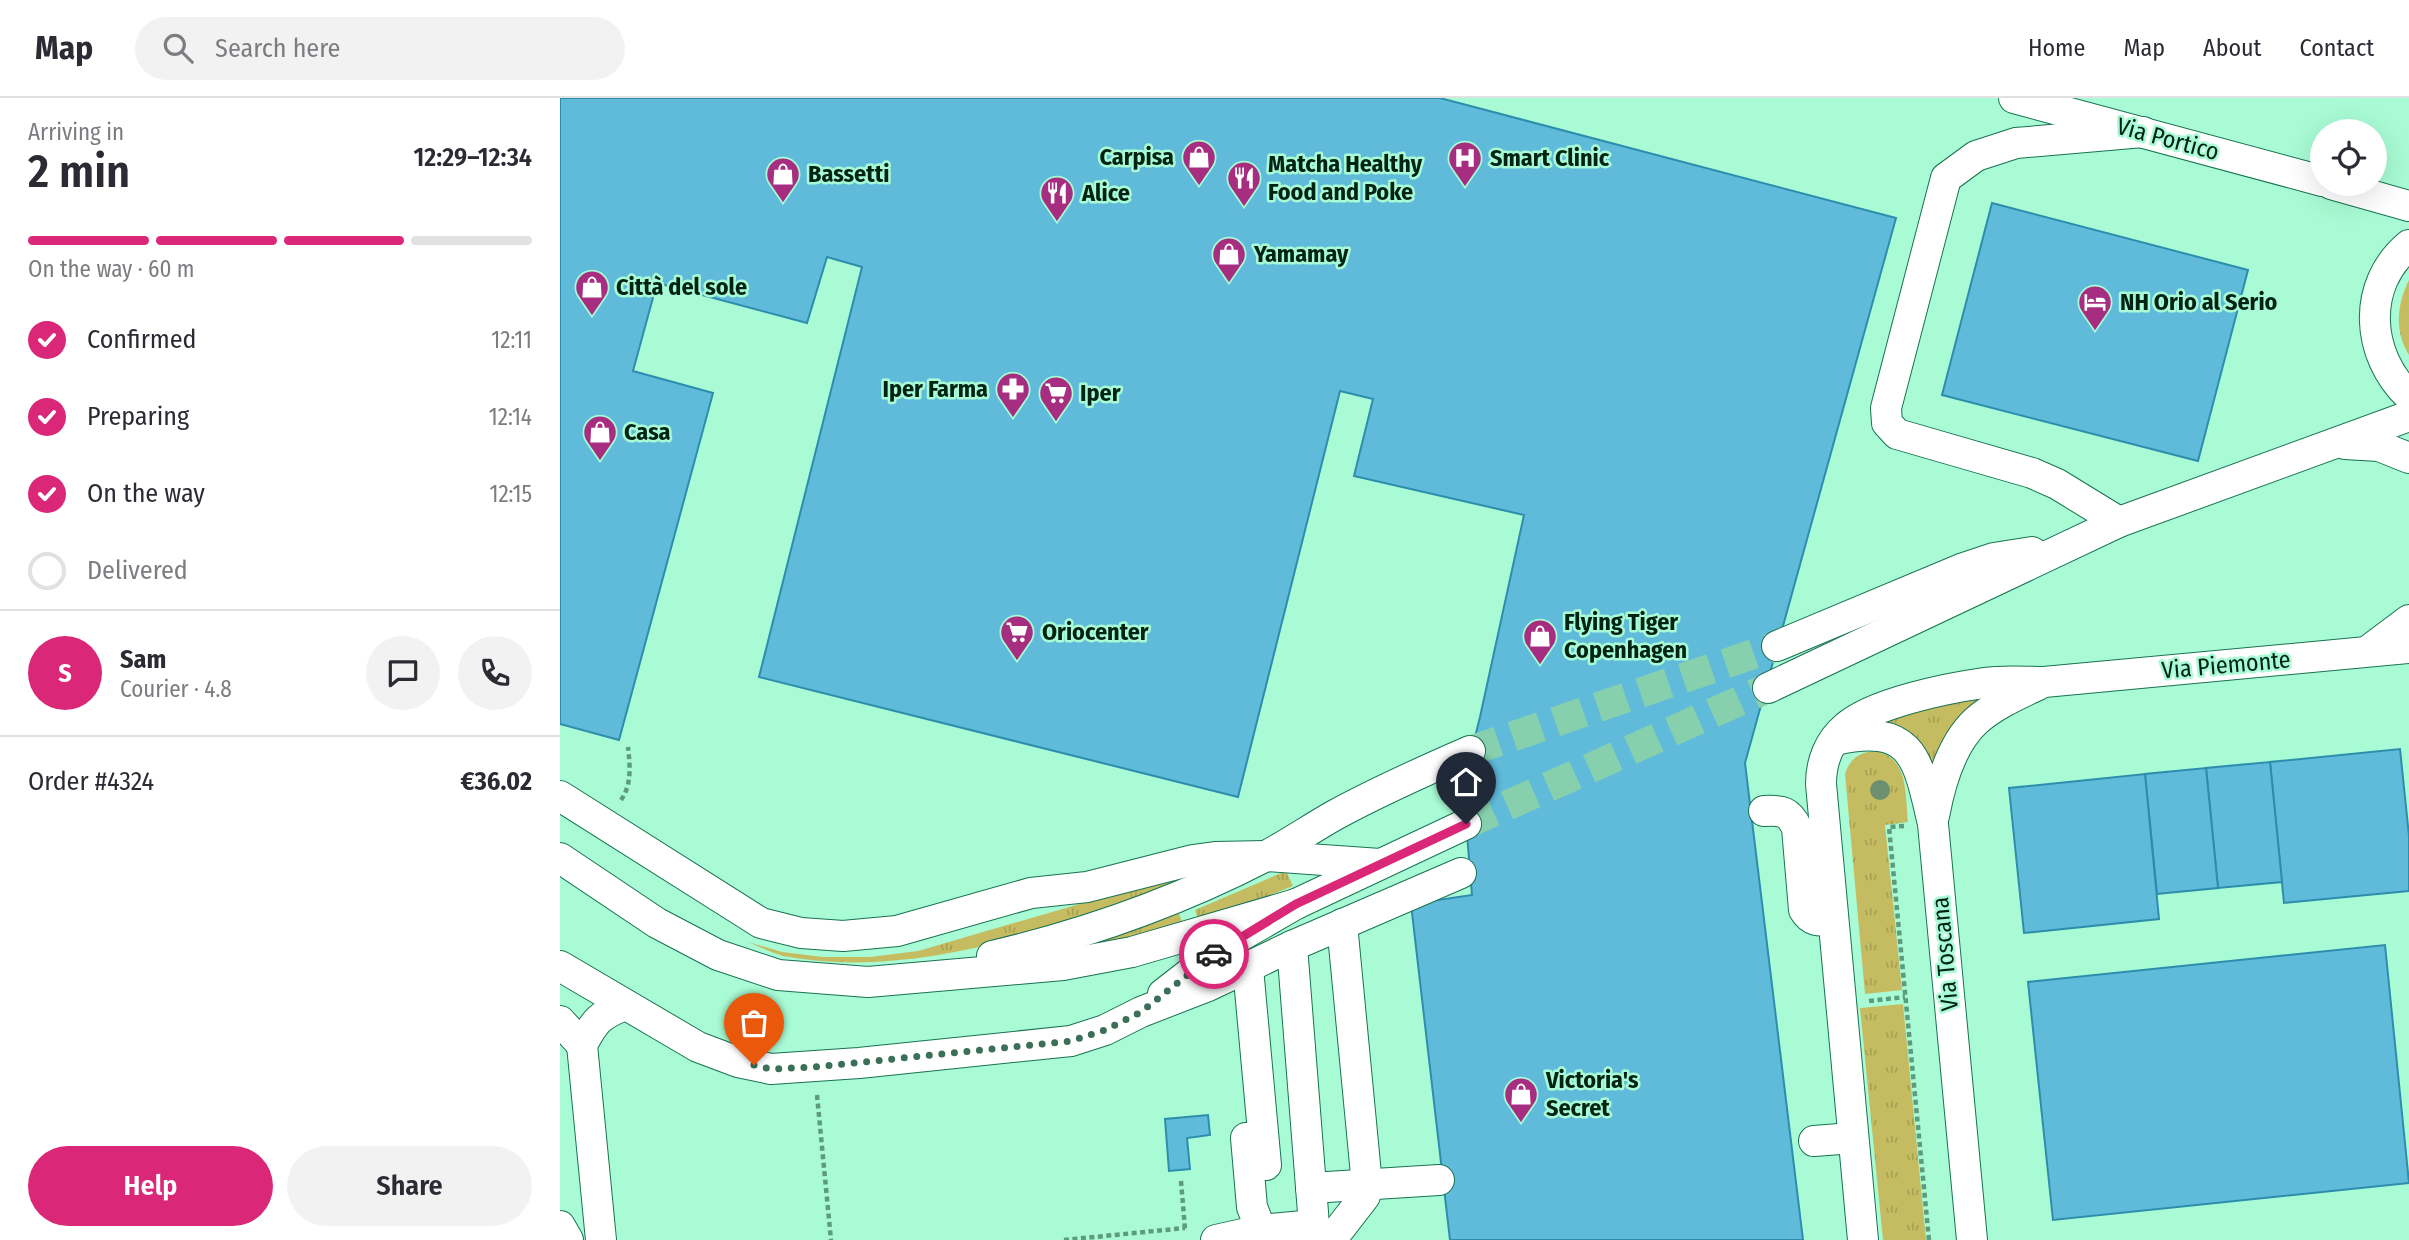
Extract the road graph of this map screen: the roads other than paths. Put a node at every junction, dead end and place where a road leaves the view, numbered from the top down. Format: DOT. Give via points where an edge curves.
graph roads {
  1 [pos="2014,98"];
  2 [pos="2143,132"];
  3 [pos="2310,178"];
  4 [pos="2374,196"];
  5 [pos="2409,206"];
  6 [pos="2409,245"];
  7 [pos="2409,396"];
  8 [pos="2409,416"];
  9 [pos="2334,444"];
  10 [pos="2409,458"];
  11 [pos="2119,523"];
  12 [pos="2068,546"];
  13 [pos="2409,620"];
  14 [pos="1777,646"];
  15 [pos="2409,648"];
  16 [pos="2369,651"];
  17 [pos="2409,670"];
  18 [pos="2044,682"];
  19 [pos="1768,688"];
  20 [pos="1835,740"];
  21 [pos="1470,751"];
  22 [pos="560,796"];
  23 [pos="1764,811"];
  24 [pos="1466,824"];
  25 [pos="1922,825"];
  26 [pos="1266,856"];
  27 [pos="560,858"];
  28 [pos="1380,864"];
  29 [pos="1461,873"];
  30 [pos="1296,904"];
  31 [pos="1832,920"];
  32 [pos="1342,924"];
  33 [pos="1292,946"];
  34 [pos="560,967"];
  35 [pos="1248,968"];
  36 [pos="868,982"];
  37 [pos="625,1005"];
  38 [pos="1141,1012"];
  39 [pos="560,1021"];
  40 [pos="582,1045"];
  41 [pos="1238,1060"];
  42 [pos="1853,1138"];
  43 [pos="1814,1141"];
  44 [pos="1266,1165"];
  45 [pos="1439,1180"];
  46 [pos="1367,1185"];
  47 [pos="1311,1188"];
  48 [pos="560,1226"];
  49 [pos="1261,1230"];
  50 [pos="1323,1235"];
  51 [pos="568,1240"];
  52 [pos="601,1240"];
  53 [pos="1216,1240"];
  54 [pos="1863,1240"];
  55 [pos="1972,1240"];
  1 -- 2 [label="street, Via Portico"];
  2 -- 3 [label="street, Via Portico"];
  2 -- 11 [label="street" via="2001,147 1976,156 1946,178 1886,408 1887,423 1897,434 2032,473"];
  4 -- 5 [label="street"];
  6 -- 7 [label="street" via="2388,269 2374,312 2380,354"];
  8 -- 9 [label="street"];
  9 -- 10 [label="street" via="2379,446"];
  9 -- 11 [label="street"];
  11 -- 12 [label="street"];
  12 -- 14 [label="street" via="1994,558 1961,569"];
  12 -- 19 [label="street"];
  13 -- 16 [label="street"];
  15 -- 16 [label="street, Via Piemonte"];
  16 -- 17 [label="street"];
  16 -- 18 [label="street, Via Piemonte"];
  18 -- 20 [label="street, Via Piemonte" via="1986,683 1919,697 1862,716"];
  18 -- 25 [label="street, Via Piemonte" via="1975,722 1960,741"];
  20 -- 25 [label="street, Via Toscana" via="1867,736 1894,739 1904,746 1921,772"];
  20 -- 31 [label="street" via="1821,769"];
  21 -- 26 [label="street" via="1337,814"];
  22 -- 26 [label="street" via="761,923 801,933 843,936 897,931 1031,893 1087,887 1193,860"];
  23 -- 31 [label="street" via="1782,810 1792,816 1804,910 1816,921"];
  24 -- 28 [label="street"];
  25 -- 55 [label="street, Via Toscana"];
  26 -- 28 [label="street"];
  26 -- 36 [label="street" via="1176,897 1047,943"];
  27 -- 36 [label="street" via="657,923 718,955 778,975"];
  28 -- 30 [label="street"];
  29 -- 32 [label="street"];
  30 -- 36 [label="street" via="1132,952 1077,963"];
  30 -- 38 [label="street" via="1230,942"];
  31 -- 42 [label="street"];
  32 -- 33 [label="street"];
  32 -- 46 [label="street"];
  33 -- 35 [label="street"];
  33 -- 47 [label="street"];
  34 -- 37 [label="street"];
  35 -- 38 [label="street"];
  35 -- 44 [label="street"];
  37 -- 38 [label="street" via="698,1046 771,1069 1071,1041"];
  37 -- 40 [label="street" via="593,1023"];
  39 -- 40 [label="street"];
  40 -- 52 [label="street"];
  41 -- 49 [label="street" via="1252,1207"];
  42 -- 43 [label="street"];
  42 -- 54 [label="street"];
  45 -- 46 [label="street"];
  46 -- 47 [label="street"];
  46 -- 50 [label="street" via="1365,1196"];
  47 -- 50 [label="street"];
  48 -- 51 [label="street"];
  49 -- 50 [label="street"];
  49 -- 53 [label="street"];
}
